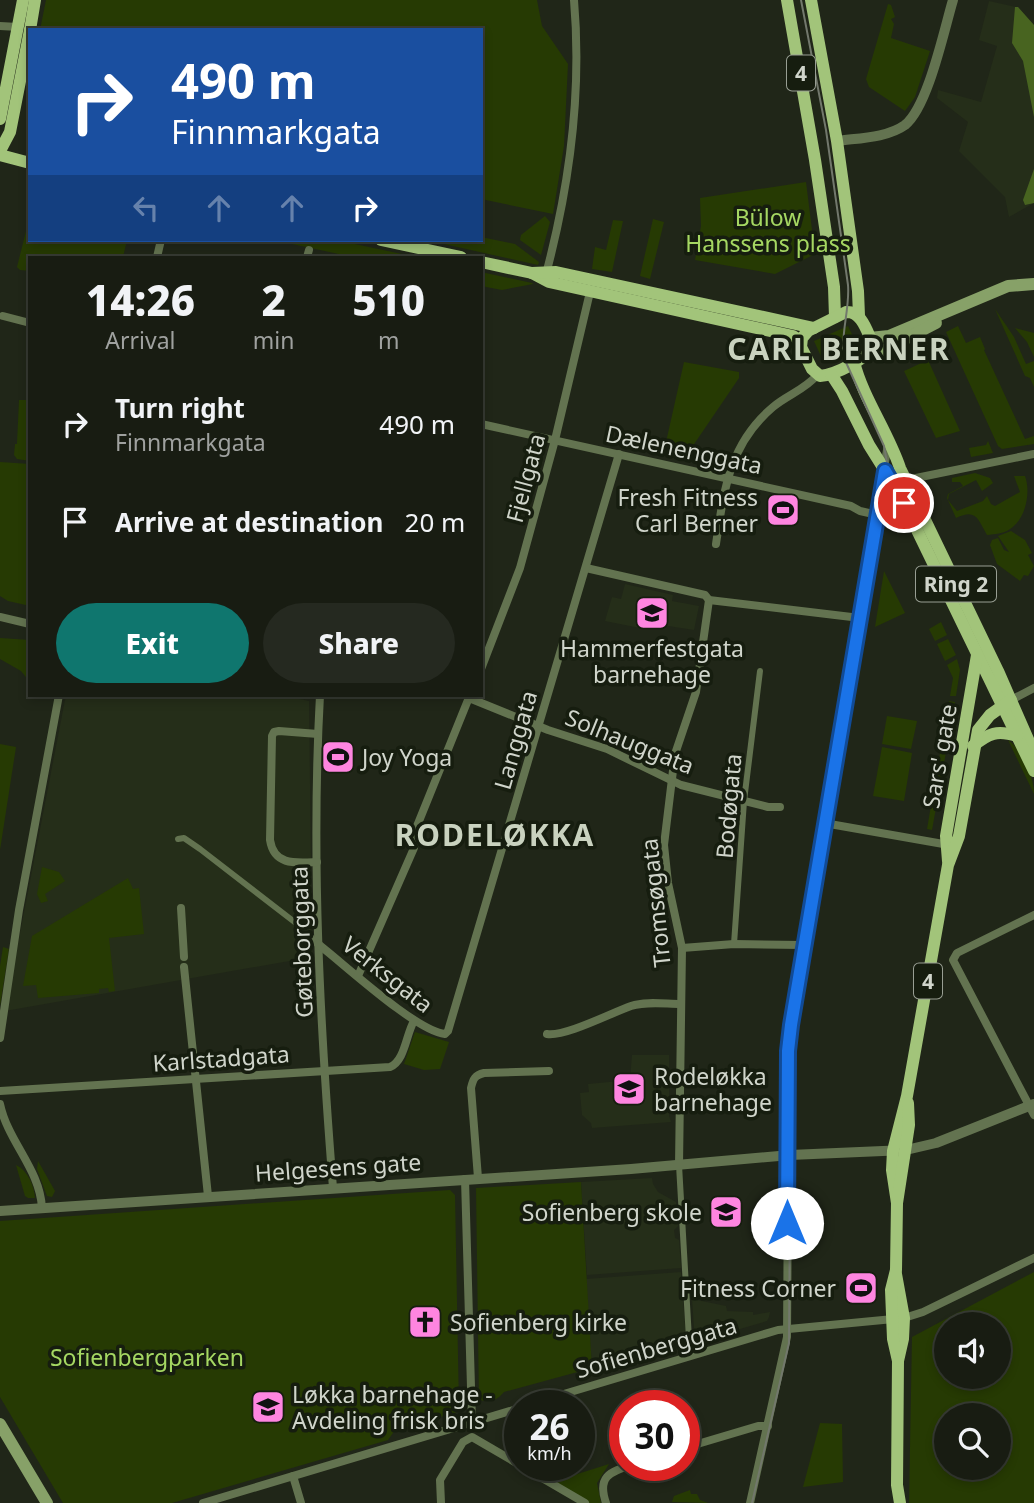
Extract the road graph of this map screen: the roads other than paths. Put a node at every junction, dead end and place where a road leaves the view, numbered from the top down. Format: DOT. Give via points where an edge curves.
graph roads {
  1 [pos="23,0"];
  2 [pos="35,0"];
  3 [pos="574,0"];
  4 [pos="787,0"];
  5 [pos="811,0"];
  6 [pos="953,0"];
  7 [pos="0,26"];
  8 [pos="26,29"];
  9 [pos="0,120"];
  10 [pos="837,141"];
  11 [pos="0,153"];
  12 [pos="28,162"];
  13 [pos="390,242"];
  14 [pos="456,256"];
  15 [pos="483,262"];
  16 [pos="546,276"];
  17 [pos="1034,284"];
  18 [pos="590,292"];
  19 [pos="958,308"];
  20 [pos="847,315"];
  21 [pos="3,316"];
  22 [pos="28,322"];
  23 [pos="814,328"];
  24 [pos="870,338"];
  25 [pos="801,341"];
  26 [pos="870,353"];
  27 [pos="855,362"];
  28 [pos="824,374"];
  29 [pos="483,424"];
  30 [pos="889,438"];
  31 [pos="555,440"];
  32 [pos="619,454"];
  33 [pos="1034,454"];
  34 [pos="885,471"];
  35 [pos="727,478"];
  36 [pos="906,481"];
  37 [pos="878,515"];
  38 [pos="716,544"];
  39 [pos="586,568"];
  40 [pos="709,600"];
  41 [pos="0,617"];
  42 [pos="860,618"];
  43 [pos="28,624"];
  44 [pos="977,655"];
  45 [pos="483,664"];
  46 [pos="760,671"];
  47 [pos="1034,688"];
  48 [pos="59,697"];
  49 [pos="319,697"];
  50 [pos="470,697"];
  51 [pos="472,697"];
  52 [pos="1006,703"];
  53 [pos="540,725"];
  54 [pos="318,734"];
  55 [pos="1017,736"];
  56 [pos="973,747"];
  57 [pos="1034,753"];
  58 [pos="1034,771"];
  59 [pos="673,781"];
  60 [pos="744,801"];
  61 [pos="780,807"];
  62 [pos="824,823"];
  63 [pos="178,839"];
  64 [pos="950,845"];
  65 [pos="317,862"];
  66 [pos="181,908"];
  67 [pos="1034,915"];
  68 [pos="318,944"];
  69 [pos="734,944"];
  70 [pos="803,945"];
  71 [pos="682,948"];
  72 [pos="358,976"];
  73 [pos="681,1004"];
  74 [pos="414,1021"];
  75 [pos="445,1034"];
  76 [pos="547,1034"];
  77 [pos="0,1038"];
  78 [pos="550,1070"];
  79 [pos="326,1071"];
  80 [pos="197,1080"];
  81 [pos="0,1091"];
  82 [pos="0,1104"];
  83 [pos="1032,1108"];
  84 [pos="900,1150"];
  85 [pos="788,1155"];
  86 [pos="679,1165"];
  87 [pos="478,1178"];
  88 [pos="465,1180"];
  89 [pos="333,1188"];
  90 [pos="208,1196"];
  91 [pos="42,1208"];
  92 [pos="0,1211"];
  93 [pos="1034,1258"];
  94 [pos="898,1320"];
  95 [pos="787,1329"];
  96 [pos="689,1339"];
  97 [pos="578,1390"];
  98 [pos="504,1413"];
  99 [pos="472,1422"];
  100 [pos="0,1424"];
  101 [pos="768,1426"];
  102 [pos="700,1443"];
  103 [pos="609,1474"];
  104 [pos="293,1476"];
  105 [pos="897,1485"];
  106 [pos="47,1503"];
  107 [pos="203,1503"];
  108 [pos="301,1503"];
  109 [pos="441,1503"];
  110 [pos="586,1503"];
  111 [pos="606,1503"];
  112 [pos="750,1503"];
  113 [pos="891,1503"];
  114 [pos="900,1503"];
  1 -- 8 [label="main road"];
  2 -- 8 [label="main road"];
  3 -- 16 [label="street" via="577,69 572,150"];
  4 -- 20 [label="main road, 4" via="834,287"];
  5 -- 10 [label="main road, 4"];
  6 -- 10 [label="street" via="915,115 887,133"];
  7 -- 8 [label="street"];
  8 -- 9 [label="main road"];
  8 -- 11 [label="main road" via="10,132"];
  10 -- 20 [label="main road, 4" via="858,291"];
  11 -- 12 [label="main road"];
  13 -- 14 [label="main road"];
  15 -- 16 [label="main road"];
  16 -- 18 [label="main road"];
  16 -- 23 [label="main road"];
  17 -- 19 [label="main road" via="1008,286"];
  18 -- 25 [label="main road"];
  18 -- 31 [label="street, Fjellgata"];
  19 -- 24 [label="main road" via="889,336"];
  19 -- 26 [label="main road" via="893,346"];
  20 -- 23 [label="main road"];
  20 -- 24 [label="main road"];
  21 -- 22 [label="street"];
  23 -- 25 [label="main road"];
  24 -- 26 [label="main road"];
  25 -- 28 [label="main road, Ring 2" via="812,369"];
  26 -- 27 [label="main road"];
  27 -- 28 [label="main road"];
  27 -- 30 [label="main road, Ring 2"];
  28 -- 34 [label="main road, Ring 2" via="837,381"];
  28 -- 35 [label="street" via="776,404 755,425"];
  29 -- 31 [label="street, Dælenenggata"];
  30 -- 34 [label="street"];
  30 -- 36 [label="main road, Ring 2"];
  31 -- 32 [label="street, Dælenenggata"];
  31 -- 45 [label="street, Fjellgata" via="520,568"];
  32 -- 35 [label="street, Dælenenggata"];
  32 -- 39 [label="street, Langgata"];
  33 -- 36 [label="street"];
  34 -- 37 [label="street"];
  34 -- 44 [label="main road, Ring 2"];
  35 -- 37 [label="street, Dælenenggata"];
  35 -- 38 [label="street"];
  36 -- 52 [label="main road, Ring 2"];
  37 -- 42 [label="street"];
  39 -- 40 [label="street" via="705,595"];
  39 -- 53 [label="street, Langgata"];
  40 -- 42 [label="street"];
  40 -- 59 [label="street, Tromsøgata" via="696,692 675,754"];
  41 -- 43 [label="street"];
  42 -- 62 [label="street"];
  44 -- 52 [label="main road, Ring 2"];
  44 -- 64 [label="main road, Sars' gate / 4"];
  46 -- 60 [label="street, Bodøgata"];
  47 -- 52 [label="street"];
  48 -- 77 [label="street"];
  49 -- 54 [label="street, Gøteborggata"];
  50 -- 72 [label="street" via="415,831 414,848"];
  51 -- 53 [label="street, Solhauggata"];
  52 -- 55 [label="main road, Ring 2"];
  52 -- 56 [label="main road, Sars' gate / 4" via="980,725"];
  52 -- 57 [label="main road, Ring 2"];
  53 -- 59 [label="street, Solhauggata" via="615,752"];
  53 -- 75 [label="street, Langgata"];
  54 -- 65 [label="street, Gøteborggata"];
  54 -- 65 [label="street" via="279,731 272,736 270,841 282,862"];
  55 -- 56 [label="main road, Sars' gate" via="997,732"];
  55 -- 58 [label="main road, Ring 2"];
  56 -- 64 [label="main road, Sars' gate / 4" via="960,830"];
  59 -- 60 [label="street, Solhauggata"];
  59 -- 71 [label="street, Tromsøgata" via="664,845"];
  60 -- 61 [label="street, Solhauggata"];
  60 -- 69 [label="street, Bodøgata"];
  62 -- 64 [label="street"];
  62 -- 70 [label="street"];
  63 -- 68 [label="street, Verksgata" via="200,849"];
  64 -- 84 [label="main road, Sars' gate / 4" via="907,1096 909,1125"];
  65 -- 68 [label="street, Gøteborggata"];
  66 -- 80 [label="street"];
  67 -- 83 [label="street" via="957,953 953,960"];
  68 -- 72 [label="street, Verksgata"];
  68 -- 79 [label="street, Gøteborggata"];
  69 -- 70 [label="street"];
  69 -- 71 [label="street"];
  70 -- 85 [label="street" via="788,1051"];
  71 -- 73 [label="street, Tromsøgata"];
  72 -- 74 [label="street, Verksgata"];
  73 -- 76 [label="street" via="632,1006"];
  73 -- 86 [label="street, Tromsøgata"];
  74 -- 75 [label="street, Verksgata"];
  74 -- 79 [label="street, Karlstadgata" via="396,1064"];
  78 -- 87 [label="street" via="484,1073 474,1079"];
  79 -- 80 [label="street, Karlstadgata"];
  79 -- 89 [label="street, Gøteborggata"];
  80 -- 81 [label="street, Karlstadgata"];
  80 -- 90 [label="street"];
  82 -- 91 [label="street" via="10,1134 40,1189"];
  83 -- 84 [label="street, Helgesens gate" via="936,1143"];
  84 -- 85 [label="street, Helgesens gate"];
  84 -- 94 [label="main road, Sars' gate / 4"];
  85 -- 86 [label="street, Helgesens gate"];
  85 -- 95 [label="street"];
  86 -- 87 [label="street, Helgesens gate"];
  86 -- 96 [label="street"];
  87 -- 88 [label="street, Helgesens gate"];
  88 -- 89 [label="street, Helgesens gate"];
  88 -- 99 [label="street"];
  89 -- 90 [label="street, Helgesens gate"];
  90 -- 91 [label="street, Helgesens gate"];
  91 -- 92 [label="street, Helgesens gate"];
  93 -- 94 [label="street, Sofienberggata"];
  94 -- 95 [label="street, Sofienberggata"];
  94 -- 105 [label="main road, Sars' gate / 4" via="893,1339 898,1361"];
  95 -- 97 [label="street, Sofienberggata"];
  95 -- 101 [label="street"];
  98 -- 99 [label="street"];
  99 -- 104 [label="street"];
  100 -- 106 [label="main road"];
  101 -- 102 [label="street"];
  101 -- 112 [label="street"];
  103 -- 111 [label="street" via="602,1486"];
  104 -- 107 [label="street"];
  104 -- 108 [label="street"];
  105 -- 113 [label="main road, Sars' gate / 4"];
  105 -- 114 [label="main road, Sars' gate / 4"];
  109 -- 110 [label="street" via="440,1480 463,1442 472,1437"];
}
